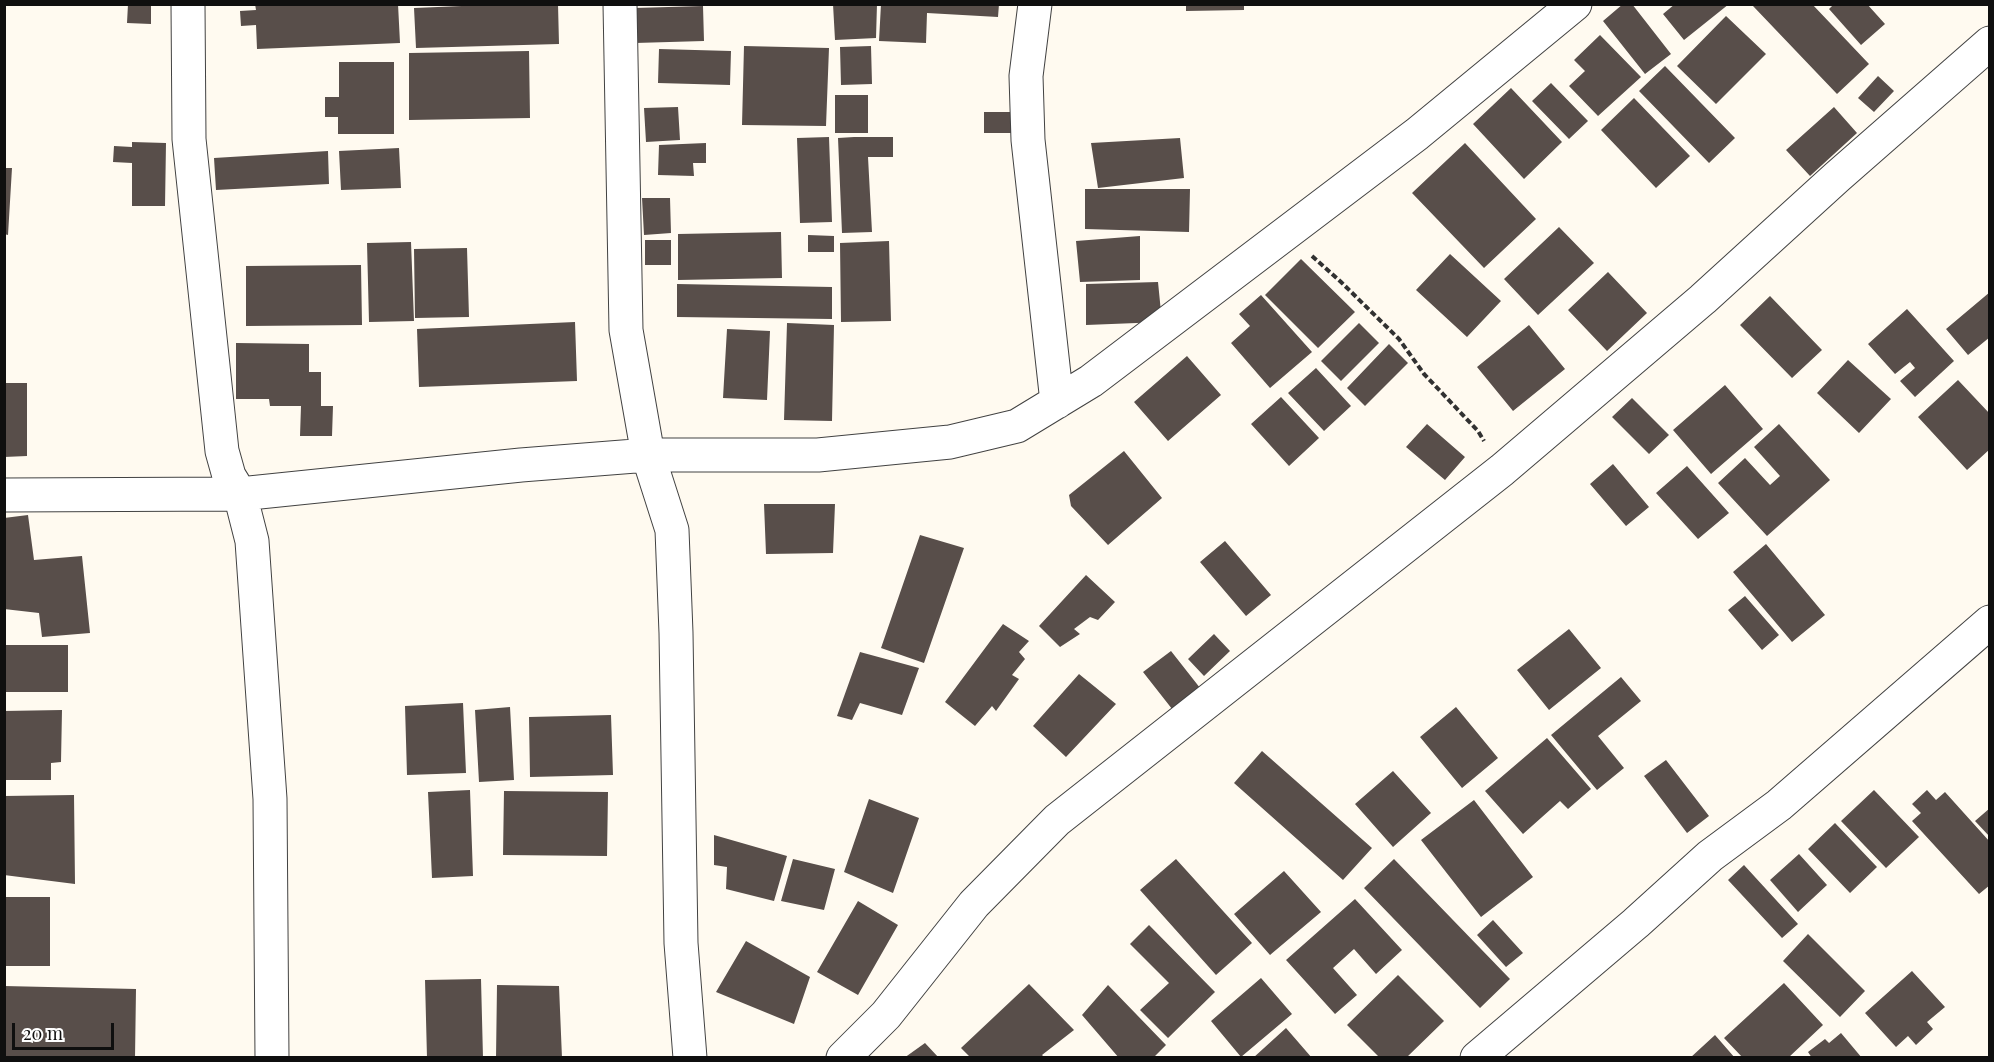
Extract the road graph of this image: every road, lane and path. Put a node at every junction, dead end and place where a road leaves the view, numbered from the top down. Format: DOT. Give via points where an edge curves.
graph roads {
  1 [pos="188,4"];
  2 [pos="620,4"];
  3 [pos="1035,4"];
  4 [pos="1575,4"];
  5 [pos="1989,43"];
  6 [pos="1284,233"];
  7 [pos="1058,402"];
  8 [pos="648,455"];
  9 [pos="1502,470"];
  10 [pos="240,494"];
  11 [pos="4,495"];
  12 [pos="1989,622"];
  13 [pos="273,1058"];
  14 [pos="690,1058"];
  15 [pos="843,1058"];
  16 [pos="1477,1058"];
  1 -- 10 [label="street" via="189,140 222,452 229,476"];
  2 -- 8 [label="street" via="626,330"];
  3 -- 7 [label="street" via="1026,76 1028,140"];
  4 -- 6 [label="street" via="1417,134"];
  5 -- 9 [label="street" via="1703,299"];
  6 -- 7 [label="street"];
  6 -- 9 [label="path" via="1399,339 1424,374 1478,430"];
  7 -- 8 [label="street" via="1017,426 950,442 819,455"];
  8 -- 10 [label="street"];
  8 -- 14 [label="street" via="672,530 681,943"];
  9 -- 15 [label="street" via="1057,820 974,904 886,1015"];
  10 -- 11 [label="street"];
  10 -- 13 [label="street" via="252,541 270,799"];
  12 -- 16 [label="street" via="1779,805 1710,856"];
}
